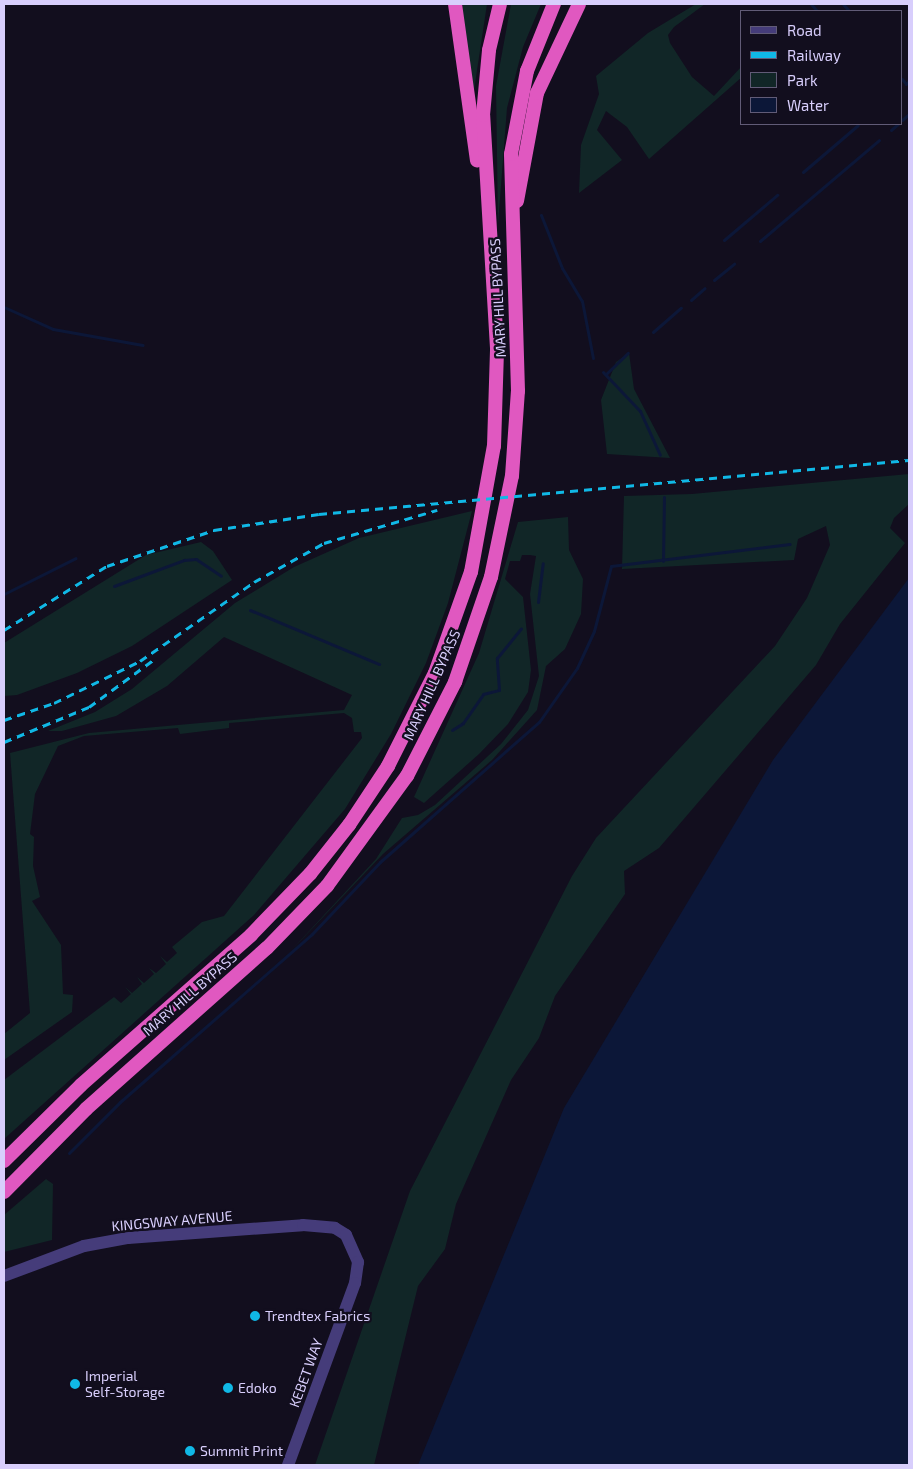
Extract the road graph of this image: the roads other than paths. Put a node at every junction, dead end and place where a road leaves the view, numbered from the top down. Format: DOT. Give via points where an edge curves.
graph roads {
  1 [pos="500,4"];
  2 [pos="554,4"];
  3 [pos="579,4"];
  4 [pos="455,5"];
  5 [pos="490,235"];
  6 [pos="511,244"];
  7 [pos="4,1161"];
  8 [pos="4,1192"];
  9 [pos="346,1235"];
  10 [pos="4,1276"];
  11 [pos="288,1465"];
  1 -- 5 [label="highway, MARY HILL BYPASS" via="484,93"];
  2 -- 6 [label="highway, MARY HILL BYPASS" via="534,50 517,113 510,174"];
  3 -- 6 [label="highway" via="551,56 535,102"];
  4 -- 5 [label="highway"];
  5 -- 7 [label="highway, MARY HILL BYPASS" via="498,386 491,477 455,623 412,722 349,825 281,906"];
  6 -- 8 [label="highway, MARY HILL BYPASS" via="518,382 512,476 474,631 432,730 366,838 298,918 86,1109"];
  9 -- 10 [label="street, KINGSWAY AVENUE" via="335,1228 303,1225 128,1238 84,1246"];
  9 -- 11 [label="street, KEBET WAY" via="358,1262 354,1283"];
}
